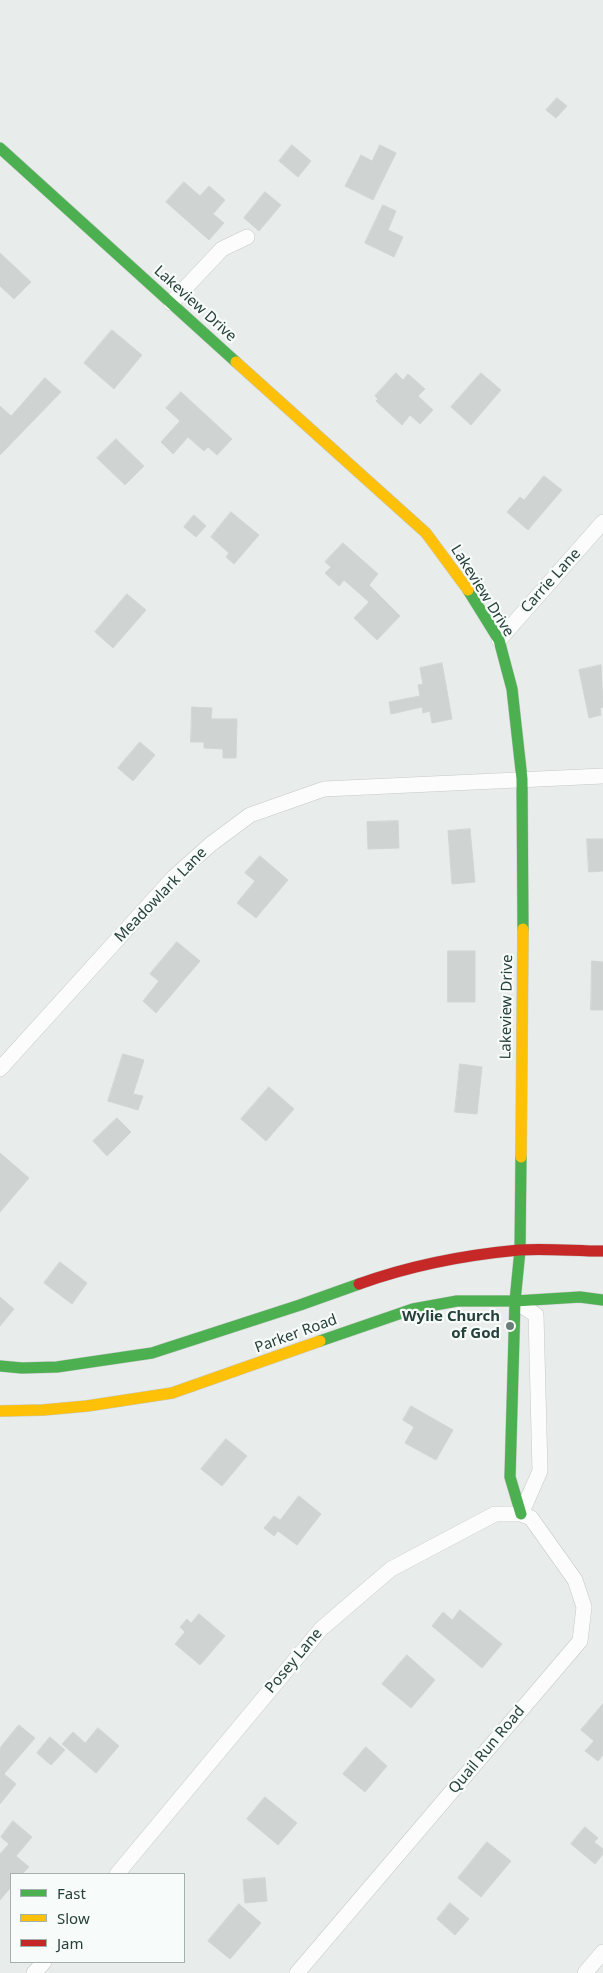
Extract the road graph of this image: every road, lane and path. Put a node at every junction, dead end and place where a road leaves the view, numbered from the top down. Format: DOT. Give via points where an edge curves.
graph roads {
  1 [pos="0,148"];
  2 [pos="247,236"];
  3 [pos="171,303"];
  4 [pos="603,522"];
  5 [pos="498,640"];
  6 [pos="603,776"];
  7 [pos="522,778"];
  8 [pos="0,1069"];
  9 [pos="520,1250"];
  10 [pos="603,1251"];
  11 [pos="603,1300"];
  12 [pos="514,1301"];
  13 [pos="0,1366"];
  14 [pos="0,1412"];
  15 [pos="521,1514"];
  16 [pos="117,1873"];
  17 [pos="603,1952"];
  18 [pos="43,1963"];
  19 [pos="34,1973"];
  20 [pos="297,1973"];
  21 [pos="585,1973"];
  1 -- 3 [label="street, Lakeview Drive"];
  2 -- 3 [label="street" via="222,250"];
  3 -- 5 [label="street, Lakeview Drive" via="426,533 458,576"];
  4 -- 5 [label="street, Carrie Lane"];
  5 -- 7 [label="street, Lakeview Drive" via="512,689"];
  6 -- 7 [label="street, Meadowlark Lane"];
  7 -- 8 [label="street, Meadowlark Lane" via="324,789 250,815 174,877"];
  7 -- 9 [label="street, Lakeview Drive"];
  9 -- 10 [label="street, Parker Road"];
  9 -- 12 [label="street, Lakeview Drive"];
  9 -- 13 [label="street, Parker Road" via="386,1274 300,1306 152,1353 57,1367"];
  11 -- 12 [label="street, Parker Road" via="580,1297"];
  12 -- 14 [label="street, Parker Road" via="457,1301 413,1309 172,1393 54,1410"];
  12 -- 15 [label="street" via="510,1477"];
  12 -- 15 [label="street" via="536,1315 540,1471"];
  15 -- 16 [label="street, Posey Lane" via="495,1514 391,1569 321,1628"];
  15 -- 20 [label="street, Quail Run Road" via="531,1518 575,1580 584,1607 580,1641"];
  17 -- 21 [label="street"];
  18 -- 19 [label="street"];
}
